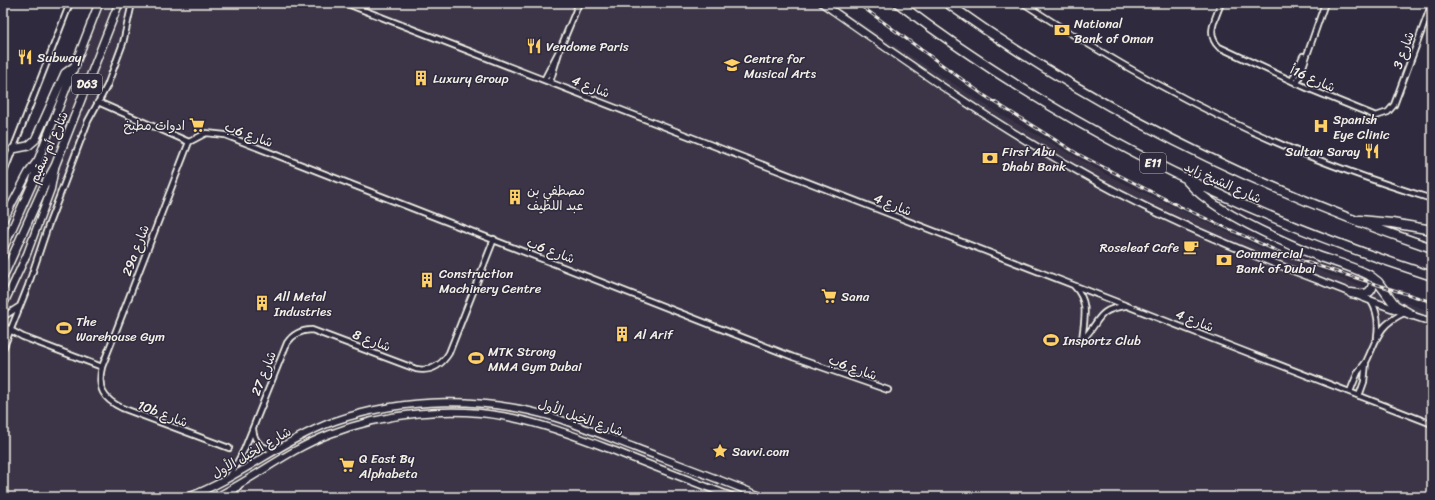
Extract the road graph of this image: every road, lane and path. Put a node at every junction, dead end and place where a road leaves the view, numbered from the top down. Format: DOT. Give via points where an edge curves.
graph roads {
  1 [pos="70,3"];
  2 [pos="100,3"];
  3 [pos="119,3"];
  4 [pos="132,3"];
  5 [pos="345,3"];
  6 [pos="574,3"];
  7 [pos="579,3"];
  8 [pos="822,3"];
  9 [pos="898,3"];
  10 [pos="947,3"];
  11 [pos="1022,3"];
  12 [pos="1221,3"];
  13 [pos="1325,3"];
  14 [pos="1432,3"];
  15 [pos="577,10"];
  16 [pos="560,49"];
  17 [pos="76,64"];
  18 [pos="544,80"];
  19 [pos="550,82"];
  20 [pos="1295,83"];
  21 [pos="98,102"];
  22 [pos="1394,105"];
  23 [pos="189,142"];
  24 [pos="14,149"];
  25 [pos="39,158"];
  26 [pos="55,166"];
  27 [pos="3,175"];
  28 [pos="1184,179"];
  29 [pos="1432,199"];
  30 [pos="1356,220"];
  31 [pos="3,221"];
  32 [pos="1432,230"];
  33 [pos="494,239"];
  34 [pos="1432,248"];
  35 [pos="3,249"];
  36 [pos="1432,276"];
  37 [pos="3,277"];
  38 [pos="1374,278"];
  39 [pos="1072,285"];
  40 [pos="1351,293"];
  41 [pos="1371,301"];
  42 [pos="3,306"];
  43 [pos="20,306"];
  44 [pos="1126,306"];
  45 [pos="1408,314"];
  46 [pos="3,317"];
  47 [pos="1432,322"];
  48 [pos="3,326"];
  49 [pos="11,329"];
  50 [pos="297,332"];
  51 [pos="1376,339"];
  52 [pos="3,350"];
  53 [pos="1366,362"];
  54 [pos="102,367"];
  55 [pos="100,384"];
  56 [pos="888,390"];
  57 [pos="1350,392"];
  58 [pos="1359,396"];
  59 [pos="254,424"];
  60 [pos="1432,424"];
  61 [pos="229,448"];
  62 [pos="277,448"];
  63 [pos="228,479"];
  64 [pos="243,482"];
  65 [pos="188,497"];
  66 [pos="216,497"];
  67 [pos="229,497"];
  68 [pos="733,497"];
  69 [pos="762,497"];
  1 -- 24 [label="street"];
  2 -- 17 [label="main road, شارع أم سقيم / D63"];
  3 -- 26 [label="main road, شارع أم سقيم / D63"];
  4 -- 21 [label="street" via="125,37 107,86"];
  5 -- 18 [label="street, شارع 4"];
  6 -- 15 [label="street"];
  7 -- 15 [label="street"];
  8 -- 40 [label="main road" via="974,109 1107,187 1168,218 1237,248"];
  9 -- 28 [label="highway, شارع الشيخ زايد / E11" via="1020,87 1101,135"];
  10 -- 30 [label="highway, شارع الشيخ زايد / E11" via="1029,58 1132,118 1239,171"];
  11 -- 29 [label="street" via="1096,50 1256,134 1377,182"];
  12 -- 20 [label="street, شارع 16أ" via="1212,33 1214,41 1223,49"];
  13 -- 20 [label="street"];
  14 -- 22 [label="street, شارع 3"];
  15 -- 16 [label="street"];
  16 -- 18 [label="street"];
  16 -- 19 [label="street"];
  17 -- 24 [label="main road" via="65,73 35,140 28,146"];
  17 -- 25 [label="main road, شارع أم سقيم / D63"];
  18 -- 19 [label="street, شارع 4"];
  19 -- 39 [label="street, شارع 4"];
  20 -- 22 [label="street, شارع 16أ" via="1372,115 1385,114"];
  21 -- 23 [label="street"];
  21 -- 43 [label="street" via="88,121"];
  23 -- 33 [label="street, شارع 6ب" via="206,133 225,135"];
  23 -- 54 [label="street, 29a شارع"];
  24 -- 27 [label="street"];
  25 -- 31 [label="main road" via="25,178"];
  25 -- 35 [label="main road, شارع أم سقيم / D63" via="31,187"];
  26 -- 37 [label="main road, شارع أم سقيم / D63"];
  26 -- 42 [label="main road" via="51,189 23,264"];
  28 -- 36 [label="highway, شارع الشيخ زايد / E11" via="1311,233"];
  28 -- 38 [label="highway" via="1207,200 1256,227"];
  30 -- 32 [label="highway" via="1373,220"];
  30 -- 34 [label="highway, شارع الشيخ زايد / E11"];
  33 -- 50 [label="street, شارع 8" via="451,349 439,365 428,369 416,369 316,331"];
  33 -- 56 [label="street, شارع 6ب" via="793,357"];
  38 -- 40 [label="highway" via="1373,288 1369,293"];
  38 -- 45 [label="highway" via="1395,305"];
  39 -- 44 [label="street, شارع 4"];
  39 -- 44 [label="street" via="1082,296 1085,307 1082,340 1105,311"];
  40 -- 41 [label="main road"];
  41 -- 45 [label="main road"];
  41 -- 51 [label="street" via="1378,321"];
  43 -- 46 [label="street"];
  43 -- 49 [label="street"];
  44 -- 57 [label="street, شارع 4"];
  45 -- 47 [label="main road"];
  45 -- 51 [label="street" via="1386,323"];
  48 -- 49 [label="street"];
  49 -- 52 [label="street"];
  49 -- 54 [label="street"];
  50 -- 59 [label="street, شارع 27" via="287,343"];
  51 -- 53 [label="street"];
  53 -- 57 [label="street" via="1357,374"];
  53 -- 58 [label="street" via="1364,382"];
  54 -- 55 [label="street, 29a شارع"];
  55 -- 61 [label="street, 10b شارع" via="106,399 122,408"];
  57 -- 58 [label="street, شارع 4"];
  58 -- 60 [label="street, شارع 4"];
  59 -- 62 [label="street" via="253,433 260,445 268,449"];
  59 -- 63 [label="street, شارع 27" via="241,458"];
  62 -- 63 [label="main road, شارع الخيل الأول"];
  62 -- 69 [label="main road, شارع الخيل الأول" via="320,427 371,411 429,403 509,407 555,418"];
  63 -- 65 [label="main road, شارع الخيل الأول"];
  64 -- 66 [label="main road, شارع الخيل الأول"];
  64 -- 67 [label="street"];
  64 -- 68 [label="main road, شارع الخيل الأول" via="295,450 345,429 406,415 464,412 507,417 552,428"];
}
